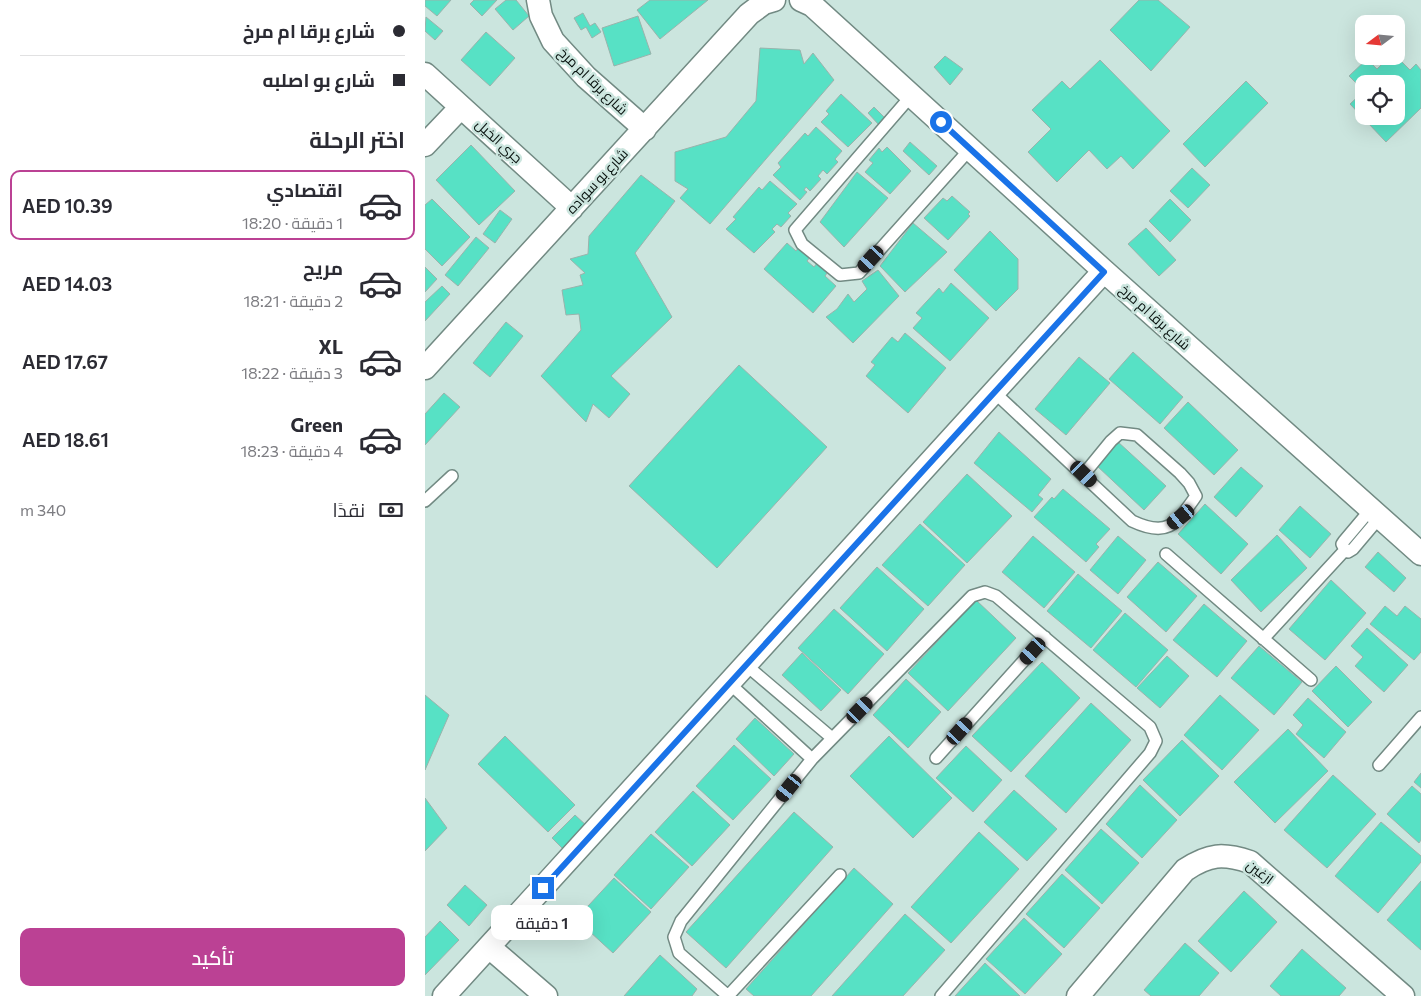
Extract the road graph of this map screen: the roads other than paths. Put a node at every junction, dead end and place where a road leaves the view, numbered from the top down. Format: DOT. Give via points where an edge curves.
graph roads {
  1 [pos="538,0"];
  2 [pos="774,0"];
  3 [pos="801,0"];
  4 [pos="425,74"];
  5 [pos="911,96"];
  6 [pos="461,107"];
  7 [pos="645,129"];
  8 [pos="425,145"];
  9 [pos="970,149"];
  10 [pos="572,208"];
  11 [pos="1104,272"];
  12 [pos="425,368"];
  13 [pos="994,392"];
  14 [pos="1084,474"];
  15 [pos="452,476"];
  16 [pos="425,501"];
  17 [pos="1375,513"];
  18 [pos="1166,554"];
  19 [pos="1421,554"];
  20 [pos="1045,638"];
  21 [pos="1263,639"];
  22 [pos="745,665"];
  23 [pos="1311,680"];
  24 [pos="730,684"];
  25 [pos="1421,717"];
  26 [pos="832,738"];
  27 [pos="936,758"];
  28 [pos="812,759"];
  29 [pos="1379,764"];
  30 [pos="840,875"];
  31 [pos="489,947"];
  32 [pos="444,996"];
  33 [pos="546,996"];
  34 [pos="941,996"];
  35 [pos="1078,996"];
  36 [pos="1403,996"];
  1 -- 7 [label="street, شارع برقا ام مرخ" via="541,16 553,41 586,77"];
  2 -- 7 [label="street, شارع بو سواده" via="749,14"];
  3 -- 5 [label="street, شارع برقا ام مرخ" via="812,5"];
  4 -- 6 [label="street, جري الخيل"];
  5 -- 9 [label="street, شارع برقا ام مرخ"];
  5 -- 9 [label="lane" via="795,230 802,244 840,275 859,273"];
  6 -- 8 [label="street"];
  6 -- 10 [label="street, جري الخيل"];
  7 -- 10 [label="street, شارع بو سواده"];
  9 -- 11 [label="street, شارع برقا ام مرخ"];
  10 -- 12 [label="street, شارع بو سواده"];
  11 -- 13 [label="street"];
  11 -- 17 [label="street, شارع برقا ام مرخ"];
  13 -- 14 [label="lane"];
  13 -- 22 [label="street"];
  14 -- 14 [label="lane" via="1132,521 1148,528 1167,528 1181,517 1196,496 1189,483 1137,435 1120,433"];
  15 -- 16 [label="lane"];
  17 -- 19 [label="street, شارع برقا ام مرخ"];
  17 -- 21 [label="lane" via="1344,541 1345,550"];
  18 -- 21 [label="lane"];
  20 -- 26 [label="lane" via="996,596 985,592 972,596"];
  20 -- 27 [label="lane"];
  20 -- 34 [label="lane" via="1150,727 1155,741 1150,753"];
  21 -- 23 [label="lane"];
  22 -- 24 [label="street"];
  22 -- 26 [label="lane"];
  24 -- 28 [label="lane"];
  24 -- 31 [label="street"];
  25 -- 29 [label="lane"];
  26 -- 28 [label="lane"];
  28 -- 30 [label="lane" via="681,921 674,937 679,954 728,996"];
  31 -- 32 [label="street"];
  31 -- 33 [label="street"];
  35 -- 36 [label="street, ازغين" via="1185,870 1199,860 1233,856 1250,862"];
}
